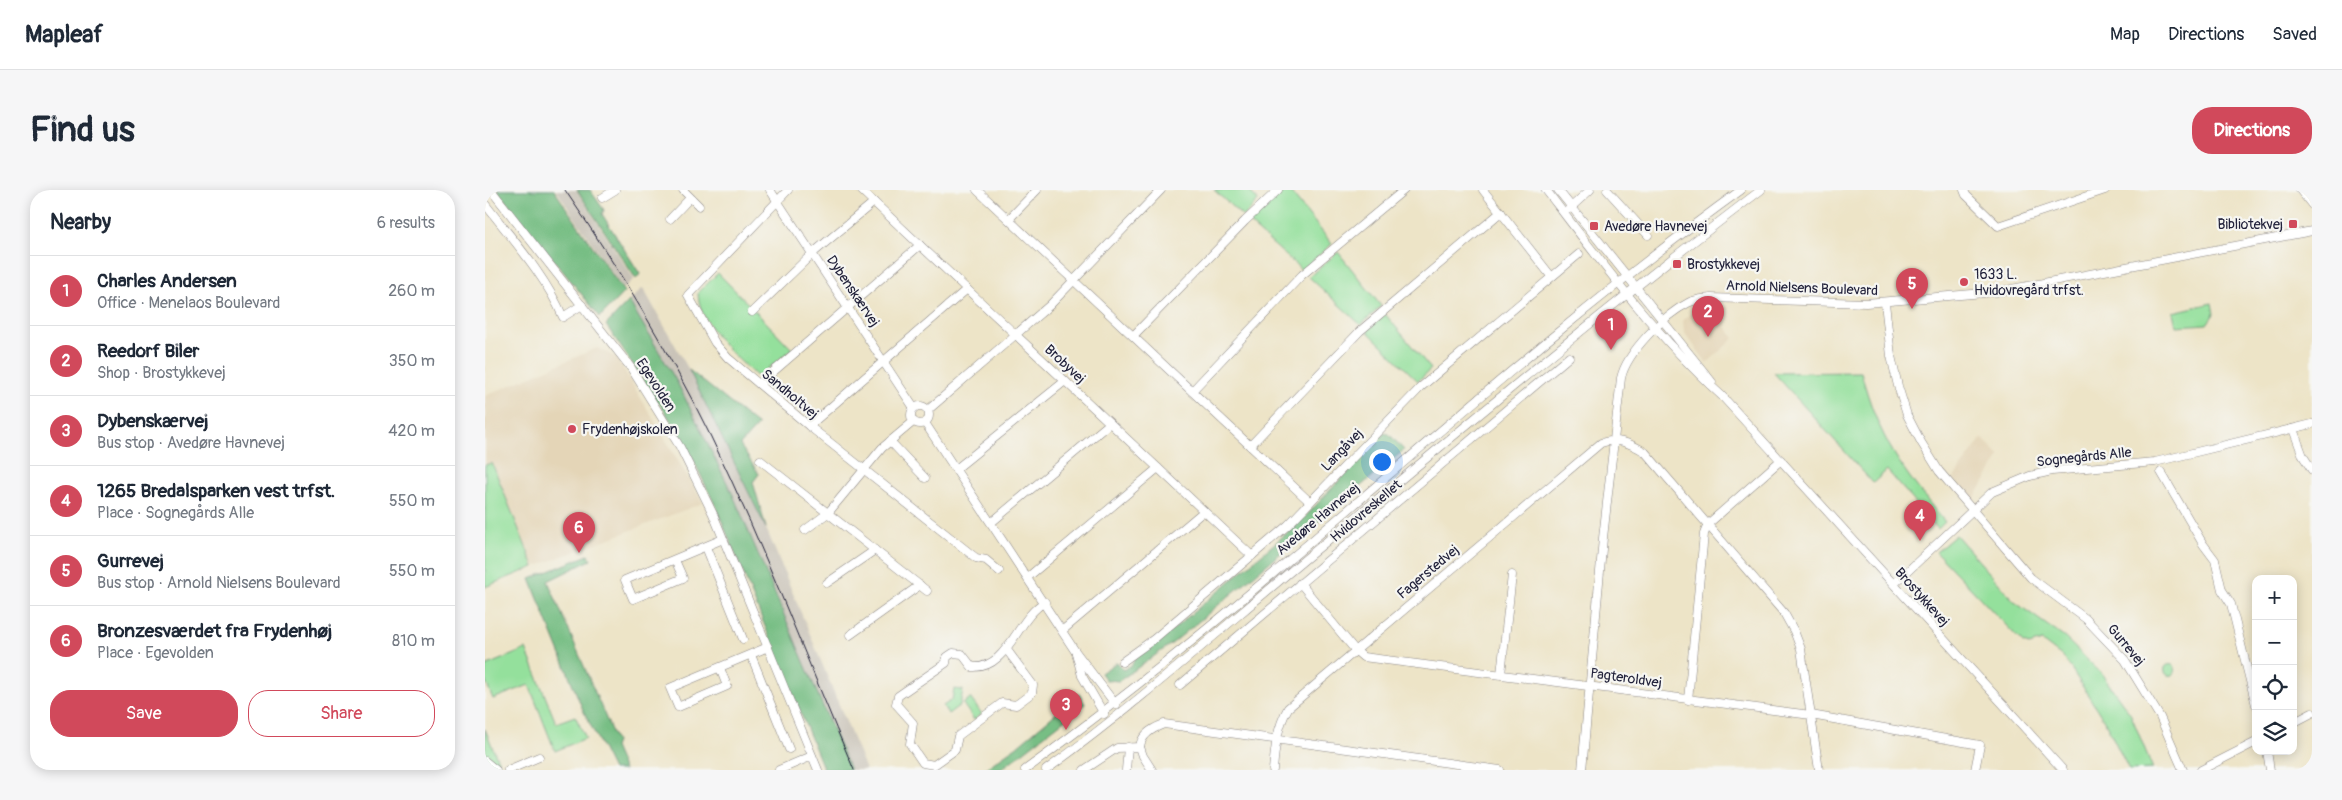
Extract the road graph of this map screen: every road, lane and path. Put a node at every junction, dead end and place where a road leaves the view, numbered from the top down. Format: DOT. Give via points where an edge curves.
graph roads {
  1 [pos="491,190"];
  2 [pos="615,190"];
  3 [pos="683,190"];
  4 [pos="770,190"];
  5 [pos="788,190"];
  6 [pos="861,190"];
  7 [pos="977,190"];
  8 [pos="1037,190"];
  9 [pos="1161,190"];
  10 [pos="1278,190"];
  11 [pos="1404,190"];
  12 [pos="1483,190"];
  13 [pos="1546,190"];
  14 [pos="1558,190"];
  15 [pos="1590,190"];
  16 [pos="1607,190"];
  17 [pos="1741,190"];
  18 [pos="1761,190"];
  19 [pos="1964,190"];
  20 [pos="2105,190"];
  21 [pos="2300,190"];
  22 [pos="602,198"];
  23 [pos="690,198"];
  24 [pos="778,200"];
  25 [pos="874,202"];
  26 [pos="485,204"];
  27 [pos="2312,205"];
  28 [pos="699,206"];
  29 [pos="1572,206"];
  30 [pos="1501,212"];
  31 [pos="1563,213"];
  32 [pos="670,219"];
  33 [pos="1009,219"];
  34 [pos="2312,231"];
  35 [pos="1648,235"];
  36 [pos="920,245"];
  37 [pos="813,252"];
  38 [pos="1579,254"];
  39 [pos="1551,276"];
  40 [pos="1628,276"];
  41 [pos="1074,281"];
  42 [pos="1618,283"];
  43 [pos="1637,286"];
  44 [pos="967,289"];
  45 [pos="1627,294"];
  46 [pos="1885,303"];
  47 [pos="582,306"];
  48 [pos="848,306"];
  49 [pos="752,312"];
  50 [pos="1664,322"];
  51 [pos="1656,328"];
  52 [pos="1015,334"];
  53 [pos="1133,336"];
  54 [pos="1569,356"];
  55 [pos="884,360"];
  56 [pos="1065,381"];
  57 [pos="759,384"];
  58 [pos="1192,391"];
  59 [pos="1722,396"];
  60 [pos="915,408"];
  61 [pos="927,410"];
  62 [pos="913,422"];
  63 [pos="925,423"];
  64 [pos="1110,423"];
  65 [pos="2312,424"];
  66 [pos="809,426"];
  67 [pos="2293,429"];
  68 [pos="1614,440"];
  69 [pos="890,441"];
  70 [pos="1250,446"];
  71 [pos="761,460"];
  72 [pos="1781,460"];
  73 [pos="863,468"];
  74 [pos="1157,468"];
  75 [pos="956,469"];
  76 [pos="2312,470"];
  77 [pos="2161,472"];
  78 [pos="925,478"];
  79 [pos="1310,502"];
  80 [pos="1971,510"];
  81 [pos="1204,511"];
  82 [pos="828,513"];
  83 [pos="992,522"];
  84 [pos="1708,524"];
  85 [pos="805,530"];
  86 [pos="723,539"];
  87 [pos="706,546"];
  88 [pos="875,550"];
  89 [pos="1252,556"];
  90 [pos="675,560"];
  91 [pos="999,571"];
  92 [pos="1511,576"];
  93 [pos="1028,577"];
  94 [pos="827,583"];
  95 [pos="1300,583"];
  96 [pos="1894,584"];
  97 [pos="920,585"];
  98 [pos="927,591"];
  99 [pos="1045,602"];
  100 [pos="1063,630"];
  101 [pos="850,634"];
  102 [pos="743,639"];
  103 [pos="768,648"];
  104 [pos="1007,650"];
  105 [pos="1355,650"];
  106 [pos="1075,651"];
  107 [pos="751,654"];
  108 [pos="1122,662"];
  109 [pos="720,668"];
  110 [pos="1501,674"];
  111 [pos="1181,685"];
  112 [pos="1589,686"];
  113 [pos="2252,688"];
  114 [pos="1689,700"];
  115 [pos="1114,702"];
  116 [pos="1102,712"];
  117 [pos="1121,712"];
  118 [pos="2312,713"];
  119 [pos="1811,715"];
  120 [pos="2297,721"];
  121 [pos="1109,722"];
  122 [pos="1276,739"];
  123 [pos="2252,744"];
  124 [pos="1128,747"];
  125 [pos="1140,747"];
  126 [pos="789,750"];
  127 [pos="2268,755"];
  128 [pos="812,756"];
  129 [pos="539,757"];
  130 [pos="485,761"];
  131 [pos="1435,761"];
  132 [pos="798,766"];
  133 [pos="496,770"];
  134 [pos="508,770"];
  135 [pos="779,770"];
  136 [pos="818,770"];
  137 [pos="1025,770"];
  138 [pos="1045,770"];
  139 [pos="1084,770"];
  140 [pos="1126,770"];
  141 [pos="1152,770"];
  142 [pos="1273,770"];
  143 [pos="1434,770"];
  144 [pos="1501,770"];
  145 [pos="1582,770"];
  146 [pos="1819,770"];
  147 [pos="1975,770"];
  148 [pos="2063,770"];
  149 [pos="2183,770"];
  150 [pos="2201,770"];
  151 [pos="2271,770"];
  1 -- 47 [label="street, Egevolden"];
  2 -- 22 [label="street"];
  3 -- 23 [label="street"];
  4 -- 24 [label="street, Dybenskærvej"];
  5 -- 24 [label="street"];
  6 -- 25 [label="street, Brobyvej"];
  7 -- 33 [label="street"];
  8 -- 33 [label="street"];
  9 -- 41 [label="street"];
  10 -- 53 [label="street"];
  11 -- 58 [label="street" via="1302,275"];
  12 -- 30 [label="street"];
  13 -- 31 [label="street, Brostykkevej"];
  14 -- 29 [label="street, Brostykkevej"];
  15 -- 29 [label="street"];
  16 -- 35 [label="street"];
  17 -- 40 [label="street, Avedøre Havnevej"];
  18 -- 43 [label="street, Avedøre Havnevej"];
  19 -- 20 [label="street" via="1995,225 2003,226"];
  21 -- 27 [label="street"];
  23 -- 28 [label="street"];
  23 -- 32 [label="street"];
  24 -- 37 [label="street, Dybenskærvej"];
  24 -- 57 [label="street, Sandholtvej" via="688,294 715,343"];
  25 -- 36 [label="street, Brobyvej"];
  25 -- 37 [label="street"];
  26 -- 47 [label="street" via="555,296 563,317"];
  29 -- 31 [label="street"];
  29 -- 40 [label="street, Brostykkevej"];
  30 -- 39 [label="street"];
  30 -- 70 [label="street" via="1360,331"];
  31 -- 42 [label="street, Brostykkevej"];
  33 -- 41 [label="street"];
  34 -- 46 [label="street, Arnold Nielsens Boulevard" via="1996,292"];
  36 -- 44 [label="street, Brobyvej"];
  36 -- 48 [label="street"];
  37 -- 48 [label="street, Dybenskærvej"];
  37 -- 49 [label="street"];
  38 -- 39 [label="street, Langåvej"];
  39 -- 79 [label="street, Langåvej" via="1421,386"];
  40 -- 42 [label="street, Avedøre Havnevej"];
  40 -- 43 [label="street, Brostykkevej"];
  41 -- 52 [label="street"];
  41 -- 53 [label="street"];
  42 -- 45 [label="street, Brostykkevej"];
  42 -- 115 [label="street, Avedøre Havnevej"];
  43 -- 45 [label="street, Avedøre Havnevej"];
  43 -- 50 [label="street, Brostykkevej"];
  44 -- 52 [label="street, Brobyvej"];
  44 -- 55 [label="street"];
  45 -- 51 [label="street, Brostykkevej"];
  45 -- 117 [label="street, Avedøre Havnevej"];
  46 -- 50 [label="street, Arnold Nielsens Boulevard" via="1711,298 1687,303"];
  46 -- 80 [label="street, Gurrevej" via="1891,356 1907,415 1939,471"];
  47 -- 86 [label="street, Egevolden" via="631,368 660,412 694,473"];
  48 -- 55 [label="street, Dybenskærvej"];
  48 -- 57 [label="street"];
  50 -- 51 [label="street, Arnold Nielsens Boulevard"];
  50 -- 59 [label="street, Brostykkevej"];
  51 -- 59 [label="street, Brostykkevej"];
  51 -- 68 [label="street, Arnold Nielsens Boulevard" via="1624,365"];
  52 -- 56 [label="street, Brobyvej"];
  52 -- 61 [label="street"];
  53 -- 58 [label="street"];
  54 -- 95 [label="street, Hvidovreskellet"];
  55 -- 60 [label="street, Dybenskærvej"];
  55 -- 66 [label="street"];
  56 -- 64 [label="street, Brobyvej"];
  56 -- 75 [label="street"];
  57 -- 66 [label="street, Sandholtvej"];
  58 -- 70 [label="street"];
  59 -- 72 [label="street, Brostykkevej"];
  60 -- 61 [label="street" via="921,406"];
  60 -- 62 [label="street" via="910,415"];
  61 -- 63 [label="street" via="929,418"];
  62 -- 63 [label="street"];
  62 -- 69 [label="street"];
  63 -- 75 [label="street"];
  64 -- 74 [label="street, Brobyvej"];
  64 -- 83 [label="street"];
  65 -- 67 [label="street, Sognegårds Alle"];
  66 -- 73 [label="street, Sandholtvej"];
  67 -- 76 [label="street"];
  67 -- 80 [label="street, Sognegårds Alle" via="2155,462 2052,471 2030,476 1992,492"];
  68 -- 84 [label="street" via="1632,444 1645,452"];
  68 -- 105 [label="street, Fagerstedvej" via="1601,443"];
  68 -- 112 [label="street, Arnold Nielsens Boulevard"];
  69 -- 73 [label="street"];
  69 -- 78 [label="street"];
  70 -- 79 [label="street"];
  71 -- 82 [label="street"];
  72 -- 84 [label="street"];
  72 -- 96 [label="street, Brostykkevej"];
  73 -- 82 [label="street"];
  73 -- 91 [label="street, Sandholtvej" via="976,558 986,560"];
  74 -- 81 [label="street, Brobyvej"];
  74 -- 93 [label="street"];
  75 -- 83 [label="street"];
  77 -- 113 [label="street" via="2215,560 2222,590 2231,604"];
  79 -- 89 [label="street, Langåvej"];
  80 -- 96 [label="street, Sognegårds Alle"];
  80 -- 149 [label="street, Gurrevej" via="2031,578 2086,619 2125,660 2161,717"];
  81 -- 89 [label="street, Brobyvej"];
  81 -- 100 [label="street"];
  82 -- 85 [label="street"];
  82 -- 88 [label="street"];
  83 -- 93 [label="street"];
  84 -- 114 [label="street" via="1704,534"];
  84 -- 119 [label="street" via="1784,613 1794,631 1801,650"];
  86 -- 87 [label="street"];
  86 -- 103 [label="street, Egevolden"];
  87 -- 90 [label="street"];
  87 -- 102 [label="street"];
  88 -- 94 [label="street"];
  88 -- 97 [label="street"];
  89 -- 108 [label="street, Langåvej"];
  90 -- 90 [label="street" via="625,580 633,598 683,578"];
  92 -- 110 [label="street"];
  93 -- 99 [label="street"];
  95 -- 105 [label="street"];
  95 -- 111 [label="street, Hvidovreskellet"];
  96 -- 148 [label="street, Brostykkevej"];
  97 -- 98 [label="street"];
  97 -- 101 [label="street"];
  99 -- 100 [label="street"];
  99 -- 104 [label="street" via="1037,606"];
  100 -- 106 [label="street"];
  103 -- 107 [label="street"];
  103 -- 128 [label="street, Egevolden"];
  104 -- 104 [label="street" via="1033,685 1032,693 1016,705 1002,703 958,736 955,750 934,765 923,763 910,744 913,723 896,704 898,696 946,663 947,657 953,653 962,654 972,667 982,668"];
  105 -- 110 [label="street, Pagteroldvej" via="1363,656"];
  105 -- 122 [label="street, Fagerstedvej" via="1288,708"];
  106 -- 115 [label="street"];
  106 -- 116 [label="street" via="1082,676"];
  107 -- 109 [label="street"];
  107 -- 126 [label="street"];
  109 -- 109 [label="street" via="670,688 678,707 727,686"];
  110 -- 112 [label="street, Pagteroldvej"];
  112 -- 114 [label="street, Pagteroldvej"];
  112 -- 145 [label="street, Arnold Nielsens Boulevard"];
  114 -- 119 [label="street, Pagteroldvej"];
  115 -- 116 [label="street, Avedøre Havnevej"];
  115 -- 117 [label="street"];
  116 -- 121 [label="street"];
  116 -- 137 [label="street, Avedøre Havnevej"];
  117 -- 121 [label="street, Avedøre Havnevej"];
  118 -- 120 [label="street"];
  119 -- 146 [label="street"];
  119 -- 147 [label="street, Pagteroldvej" via="1980,745"];
  121 -- 138 [label="street, Avedøre Havnevej"];
  122 -- 125 [label="street" via="1163,724 1149,732"];
  122 -- 131 [label="street"];
  122 -- 142 [label="street, Fagerstedvej"];
  123 -- 150 [label="street"];
  124 -- 125 [label="street"];
  124 -- 139 [label="street" via="1111,751"];
  124 -- 140 [label="street"];
  125 -- 141 [label="street"];
  127 -- 151 [label="street"];
  128 -- 132 [label="street"];
  128 -- 136 [label="street, Egevolden"];
  129 -- 134 [label="street"];
  130 -- 133 [label="street"];
  131 -- 143 [label="street"];
  131 -- 144 [label="street"];
  132 -- 135 [label="street"];
}
